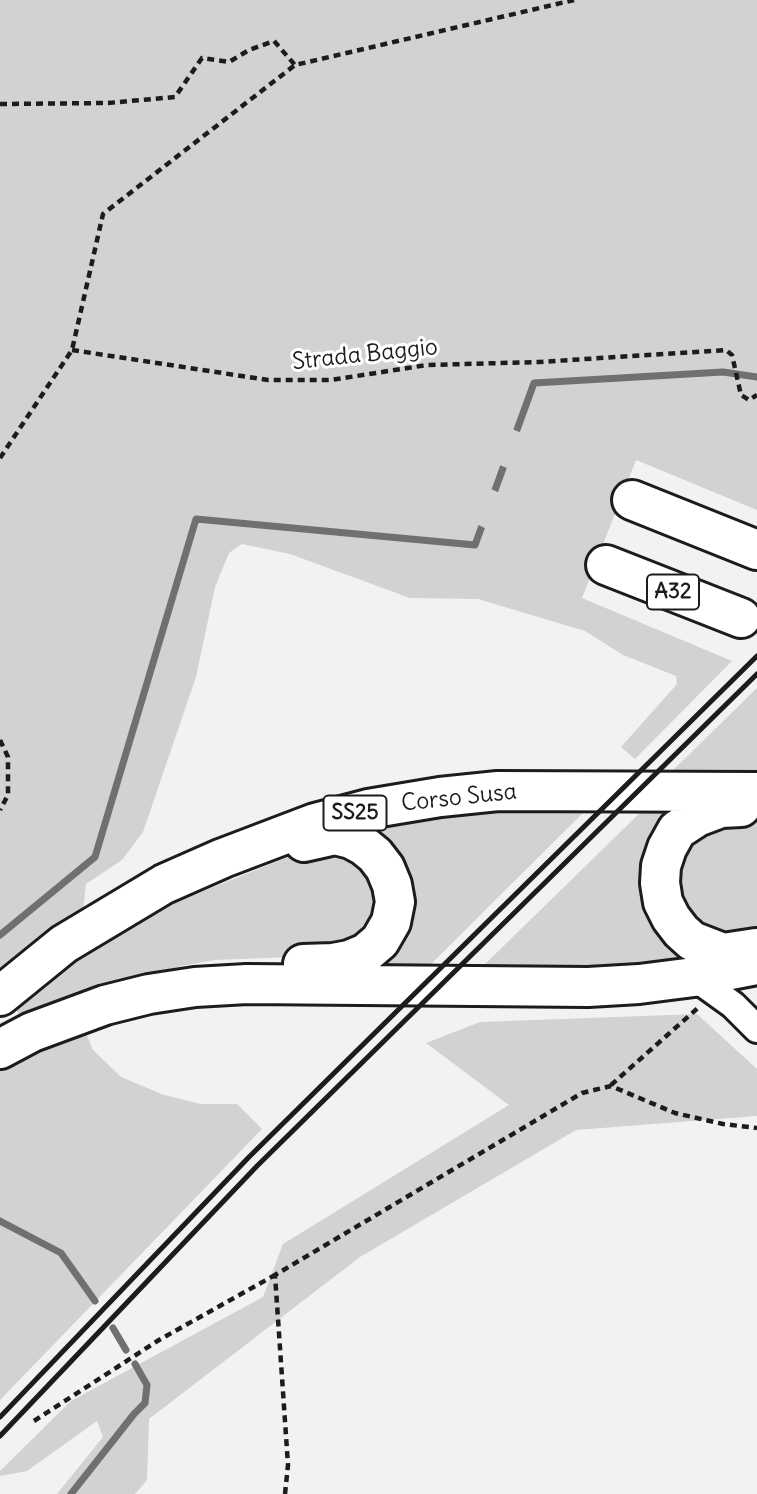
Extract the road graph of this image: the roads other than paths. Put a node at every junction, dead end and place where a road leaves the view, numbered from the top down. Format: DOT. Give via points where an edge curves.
graph roads {
  1 [pos="632,500"];
  2 [pos="757,550"];
  3 [pos="606,565"];
  4 [pos="741,618"];
  5 [pos="757,792"];
  6 [pos="757,807"];
  7 [pos="164,884"];
  8 [pos="757,948"];
  9 [pos="757,965"];
  10 [pos="705,985"];
  11 [pos="149,994"];
  12 [pos="0,996"];
  13 [pos="757,1029"];
  14 [pos="0,1049"];
  1 -- 2 [label="main road"];
  3 -- 4 [label="main road, A32"];
  5 -- 7 [label="main road, Corso Susa / SS25" via="498,791 440,797 315,823"];
  6 -- 8 [label="main road" via="722,808 677,830 664,857 660,883 671,918 692,941 723,953"];
  7 -- 11 [label="main road" via="210,878 335,835 351,839 375,855 385,868 395,902 380,941 349,960 213,968"];
  7 -- 12 [label="main road, Corso Susa / SS25" via="64,944"];
  9 -- 10 [label="main road"];
  10 -- 11 [label="main road" via="247,984"];
  10 -- 13 [label="street"];
  11 -- 14 [label="main road" via="68,1017"];
}
